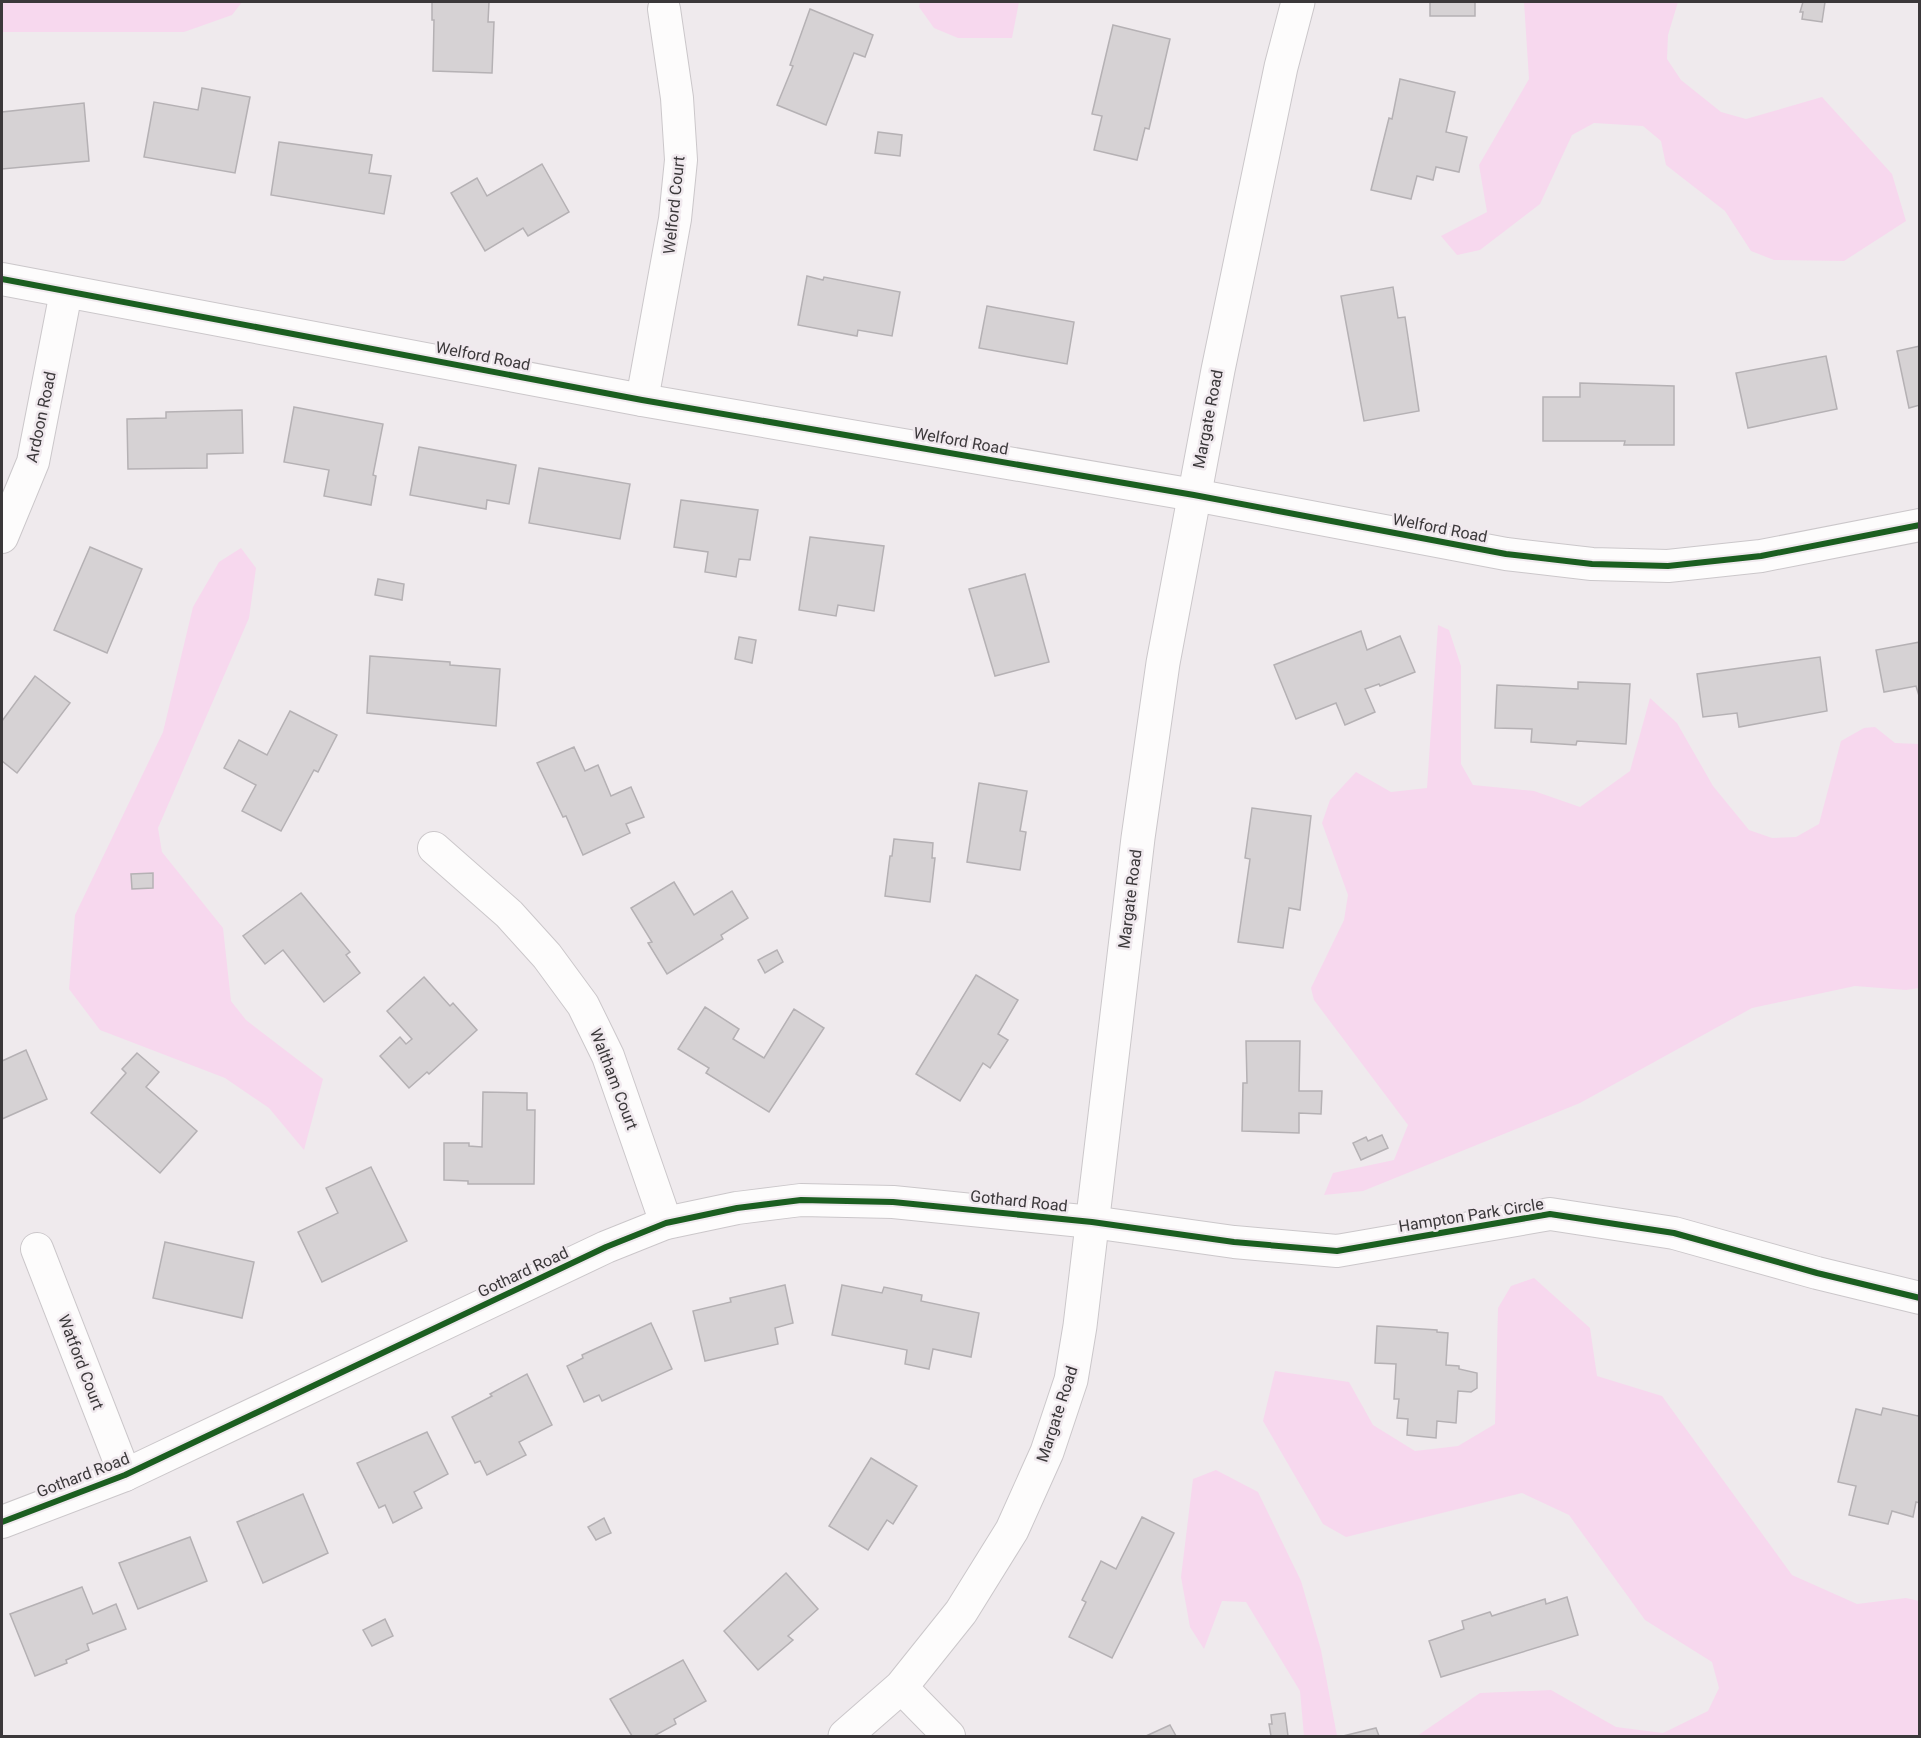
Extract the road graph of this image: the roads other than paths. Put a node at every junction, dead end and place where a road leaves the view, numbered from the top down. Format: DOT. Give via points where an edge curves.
graph roads {
  1 [pos="1298,2"];
  2 [pos="664,9"];
  3 [pos="2,279"];
  4 [pos="66,292"];
  5 [pos="642,400"];
  6 [pos="1194,495"];
  7 [pos="1920,525"];
  8 [pos="2,537"];
  9 [pos="434,848"];
  10 [pos="1092,1222"];
  11 [pos="666,1223"];
  12 [pos="37,1249"];
  13 [pos="1920,1298"];
  14 [pos="125,1475"];
  15 [pos="2,1522"];
  16 [pos="902,1687"];
  17 [pos="845,1737"];
  18 [pos="948,1737"];
  1 -- 6 [label="street, Margate Road" via="1281,67"];
  2 -- 5 [label="street, Welford Court" via="681,160 675,219"];
  3 -- 4 [label="street, Welford Road"];
  4 -- 5 [label="street, Welford Road"];
  4 -- 8 [label="street, Ardoon Road" via="33,462"];
  5 -- 6 [label="street, Welford Road"];
  6 -- 7 [label="street, Welford Road" via="1506,554 1592,564 1668,566 1761,556"];
  6 -- 10 [label="street, Margate Road" via="1163,663 1138,837"];
  9 -- 11 [label="street, Waltham Court" via="509,914 583,1005 608,1056"];
  10 -- 11 [label="street, Gothard Road" via="893,1202 801,1200"];
  10 -- 13 [label="street, Hampton Park Circle" via="1234,1242 1337,1251 1550,1214 1674,1233"];
  10 -- 16 [label="street, Margate Road" via="1071,1380 1047,1452 1012,1530 961,1612"];
  11 -- 14 [label="street, Gothard Road" via="606,1247"];
  12 -- 14 [label="street, Watford Court"];
  14 -- 15 [label="street, Gothard Road"];
  16 -- 17 [label="street, Margate Road"];
  16 -- 18 [label="street"];
}
